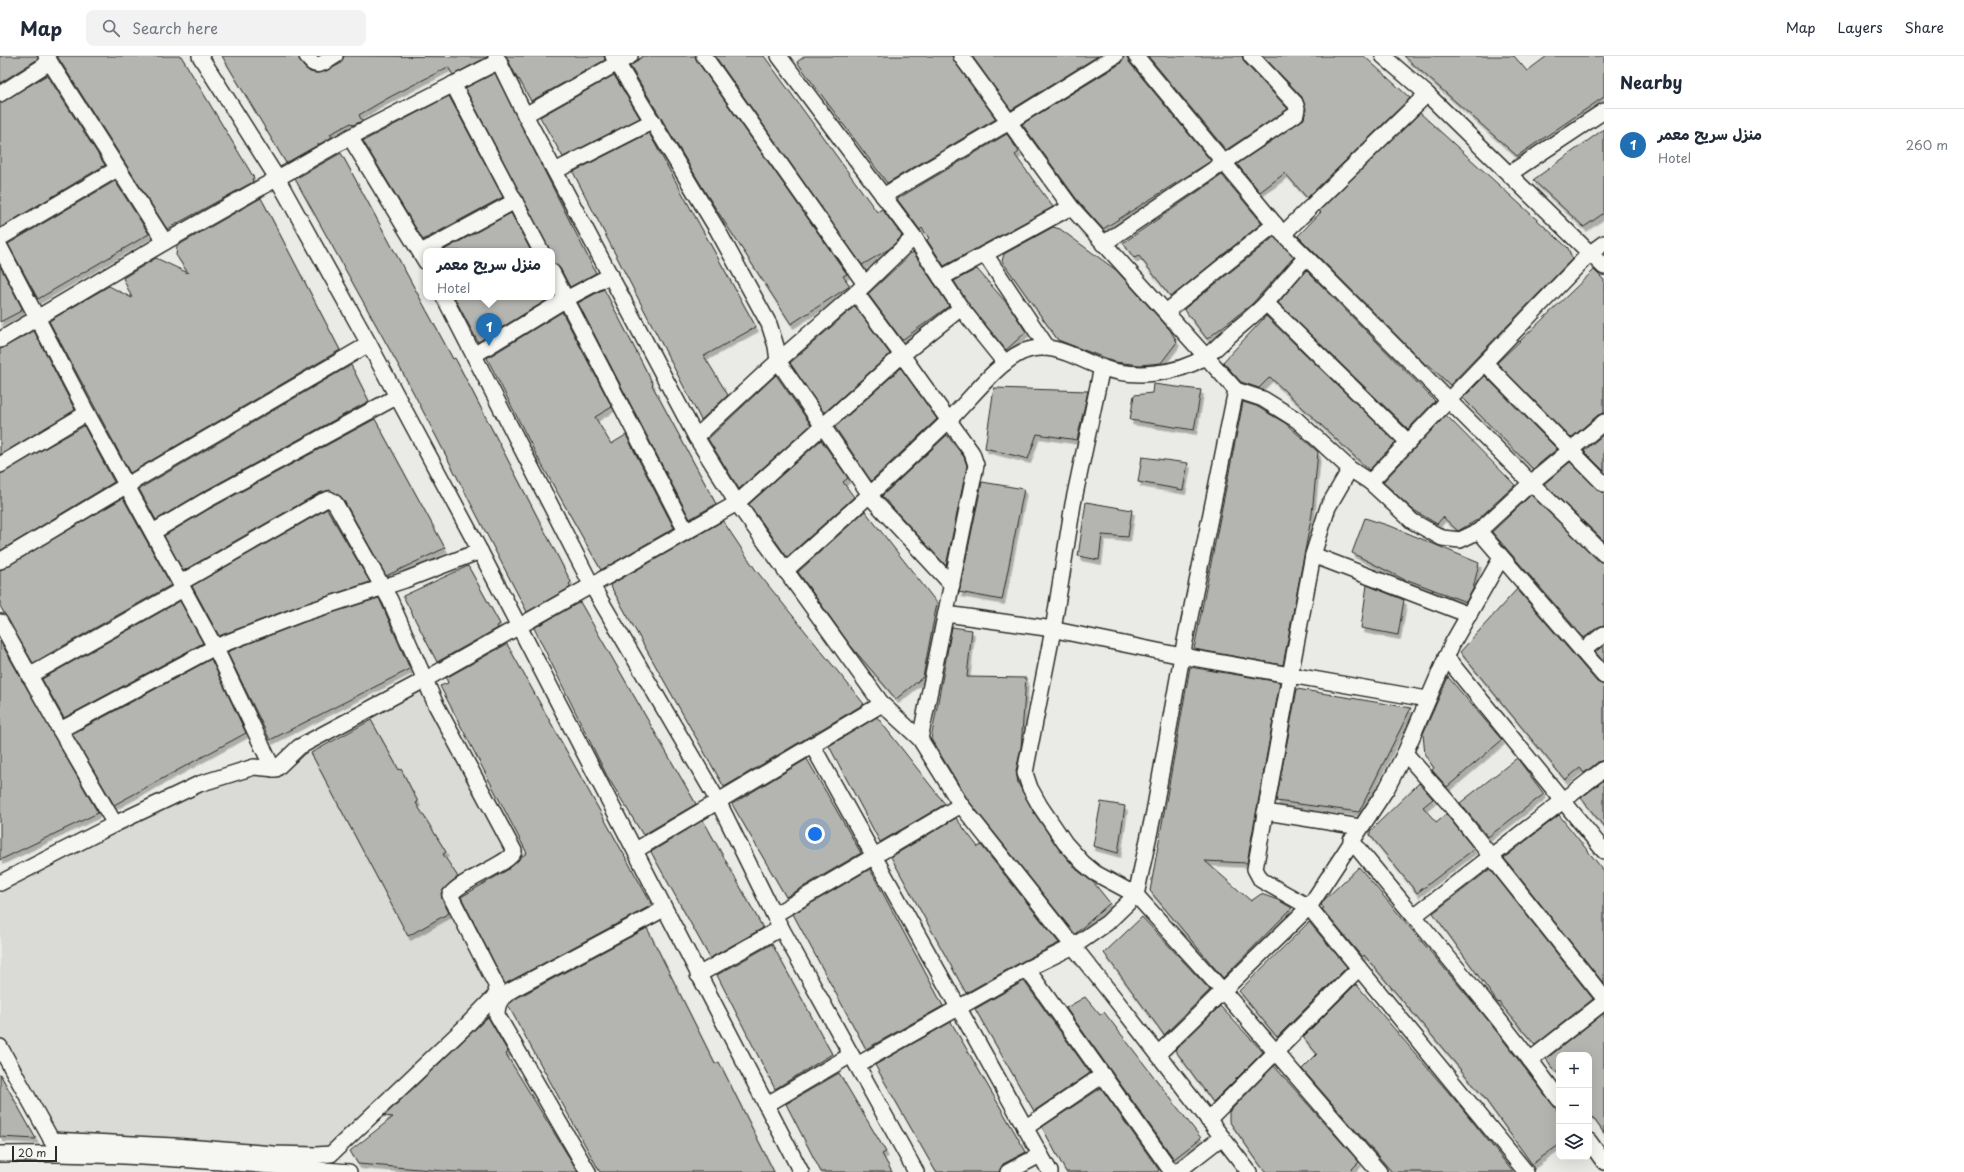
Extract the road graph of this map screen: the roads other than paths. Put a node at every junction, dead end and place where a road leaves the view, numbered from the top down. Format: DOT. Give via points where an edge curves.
graph roads {
  1 [pos="200,56"];
  2 [pos="307,56"];
  3 [pos="335,56"];
  4 [pos="630,56"];
  5 [pos="704,56"];
  6 [pos="961,56"];
  7 [pos="1115,56"];
  8 [pos="1136,56"];
  9 [pos="1251,56"];
  10 [pos="1383,56"];
  11 [pos="782,57"];
  12 [pos="48,59"];
  13 [pos="497,59"];
  14 [pos="615,60"];
  15 [pos="453,84"];
  16 [pos="0,94"];
  17 [pos="1427,94"];
  18 [pos="1604,111"];
  19 [pos="525,116"];
  20 [pos="653,121"];
  21 [pos="1009,122"];
  22 [pos="350,137"];
  23 [pos="1223,162"];
  24 [pos="117,169"];
  25 [pos="555,171"];
  26 [pos="1509,174"];
  27 [pos="277,178"];
  28 [pos="883,196"];
  29 [pos="515,201"];
  30 [pos="1071,207"];
  31 [pos="1279,229"];
  32 [pos="914,237"];
  33 [pos="0,238"];
  34 [pos="165,242"];
  35 [pos="1604,243"];
  36 [pos="1103,244"];
  37 [pos="0,247"];
  38 [pos="438,248"];
  39 [pos="539,248"];
  40 [pos="985,254"];
  41 [pos="1589,254"];
  42 [pos="423,257"];
  43 [pos="1306,257"];
  44 [pos="1604,267"];
  45 [pos="611,275"];
  46 [pos="555,278"];
  47 [pos="941,278"];
  48 [pos="860,289"];
  49 [pos="566,299"];
  50 [pos="446,300"];
  51 [pos="1266,303"];
  52 [pos="961,308"];
  53 [pos="1166,312"];
  54 [pos="37,318"];
  55 [pos="0,340"];
  56 [pos="369,344"];
  57 [pos="1047,347"];
  58 [pos="474,355"];
  59 [pos="902,355"];
  60 [pos="1206,356"];
  61 [pos="778,361"];
  62 [pos="1005,363"];
  63 [pos="1485,363"];
  64 [pos="1102,367"];
  65 [pos="1236,390"];
  66 [pos="396,397"];
  67 [pos="1450,400"];
  68 [pos="87,413"];
  69 [pos="950,420"];
  70 [pos="1604,422"];
  71 [pos="822,426"];
  72 [pos="696,437"];
  73 [pos="1408,442"];
  74 [pos="1570,451"];
  75 [pos="0,465"];
  76 [pos="1350,469"];
  77 [pos="1370,482"];
  78 [pos="1531,483"];
  79 [pos="1604,484"];
  80 [pos="127,485"];
  81 [pos="870,495"];
  82 [pos="737,503"];
  83 [pos="686,531"];
  84 [pos="1479,531"];
  85 [pos="153,532"];
  86 [pos="480,551"];
  87 [pos="1604,554"];
  88 [pos="1313,555"];
  89 [pos="1501,558"];
  90 [pos="0,561"];
  91 [pos="785,571"];
  92 [pos="591,584"];
  93 [pos="952,585"];
  94 [pos="182,586"];
  95 [pos="383,587"];
  96 [pos="946,614"];
  97 [pos="1469,616"];
  98 [pos="0,622"];
  99 [pos="517,625"];
  100 [pos="1053,630"];
  101 [pos="1604,634"];
  102 [pos="215,647"];
  103 [pos="1582,651"];
  104 [pos="1182,656"];
  105 [pos="1446,657"];
  106 [pos="29,676"];
  107 [pos="1290,676"];
  108 [pos="1604,676"];
  109 [pos="426,678"];
  110 [pos="1427,699"];
  111 [pos="882,704"];
  112 [pos="60,730"];
  113 [pos="920,739"];
  114 [pos="812,745"];
  115 [pos="1405,753"];
  116 [pos="273,769"];
  117 [pos="1604,769"];
  118 [pos="1564,800"];
  119 [pos="718,801"];
  120 [pos="961,805"];
  121 [pos="1265,812"];
  122 [pos="115,824"];
  123 [pos="1360,827"];
  124 [pos="1351,840"];
  125 [pos="636,850"];
  126 [pos="1604,851"];
  127 [pos="1490,855"];
  128 [pos="874,856"];
  129 [pos="0,883"];
  130 [pos="1136,895"];
  131 [pos="1309,907"];
  132 [pos="664,909"];
  133 [pos="774,915"];
  134 [pos="1414,916"];
  135 [pos="781,928"];
  136 [pos="1074,946"];
  137 [pos="1359,968"];
  138 [pos="1027,969"];
  139 [pos="698,975"];
  140 [pos="1223,991"];
  141 [pos="1604,998"];
  142 [pos="1604,1002"];
  143 [pos="958,1008"];
  144 [pos="0,1047"];
  145 [pos="1275,1051"];
  146 [pos="1158,1054"];
  147 [pos="854,1060"];
  148 [pos="1530,1060"];
  149 [pos="1103,1075"];
  150 [pos="1556,1095"];
  151 [pos="766,1105"];
  152 [pos="1208,1120"];
  153 [pos="1025,1128"];
  154 [pos="1222,1137"];
  155 [pos="51,1140"];
  156 [pos="1592,1145"];
  157 [pos="0,1154"];
  158 [pos="60,1154"];
  159 [pos="1040,1155"];
  160 [pos="1604,1162"];
  161 [pos="142,1165"];
  162 [pos="263,1169"];
  163 [pos="349,1172"];
  164 [pos="588,1172"];
  165 [pos="801,1172"];
  166 [pos="916,1172"];
  167 [pos="1008,1172"];
  168 [pos="1050,1172"];
  169 [pos="1172,1172"];
  170 [pos="1178,1172"];
  171 [pos="1249,1172"];
  172 [pos="1379,1172"];
  173 [pos="1526,1172"];
  1 -- 27 [label="street"];
  2 -- 3 [label="street" via="315,65"];
  4 -- 14 [label="street"];
  5 -- 48 [label="street"];
  6 -- 21 [label="street"];
  7 -- 21 [label="street"];
  8 -- 23 [label="street"];
  9 -- 23 [label="street" via="1295,103 1297,112"];
  10 -- 17 [label="street"];
  11 -- 28 [label="street"];
  12 -- 16 [label="street"];
  12 -- 24 [label="street"];
  13 -- 15 [label="street"];
  13 -- 19 [label="street"];
  14 -- 19 [label="street"];
  14 -- 20 [label="street"];
  15 -- 22 [label="street"];
  15 -- 29 [label="street"];
  17 -- 26 [label="street"];
  17 -- 31 [label="street"];
  18 -- 26 [label="street"];
  19 -- 25 [label="street"];
  20 -- 25 [label="street"];
  20 -- 61 [label="street" via="769,324"];
  21 -- 28 [label="street"];
  21 -- 30 [label="street"];
  22 -- 27 [label="street"];
  22 -- 42 [label="street"];
  23 -- 31 [label="street"];
  23 -- 36 [label="street"];
  24 -- 33 [label="street"];
  24 -- 34 [label="street"];
  25 -- 45 [label="street"];
  26 -- 41 [label="street"];
  27 -- 34 [label="street"];
  27 -- 56 [label="street"];
  28 -- 32 [label="street"];
  29 -- 38 [label="street"];
  29 -- 39 [label="street"];
  30 -- 36 [label="street"];
  30 -- 40 [label="street"];
  31 -- 43 [label="street"];
  31 -- 53 [label="street"];
  32 -- 47 [label="street"];
  32 -- 48 [label="street"];
  34 -- 54 [label="street"];
  35 -- 41 [label="street"];
  36 -- 53 [label="street"];
  37 -- 54 [label="street"];
  40 -- 47 [label="street"];
  40 -- 57 [label="street"];
  41 -- 44 [label="street"];
  41 -- 63 [label="street"];
  43 -- 51 [label="street"];
  43 -- 67 [label="street"];
  45 -- 49 [label="street"];
  45 -- 72 [label="street"];
  46 -- 49 [label="street"];
  47 -- 52 [label="street"];
  48 -- 59 [label="street"];
  48 -- 61 [label="street"];
  49 -- 58 [label="street"];
  49 -- 83 [label="street"];
  50 -- 58 [label="street"];
  51 -- 60 [label="street"];
  51 -- 73 [label="street"];
  52 -- 59 [label="street"];
  52 -- 62 [label="street"];
  53 -- 60 [label="street"];
  54 -- 55 [label="street"];
  54 -- 68 [label="street"];
  56 -- 66 [label="street"];
  56 -- 80 [label="street"];
  57 -- 62 [label="street" via="1030,349"];
  57 -- 64 [label="street"];
  58 -- 92 [label="street"];
  59 -- 69 [label="street"];
  59 -- 71 [label="street"];
  60 -- 64 [label="street" via="1180,368 1151,373 1123,373"];
  60 -- 65 [label="street"];
  61 -- 71 [label="street"];
  61 -- 72 [label="street"];
  62 -- 69 [label="street"];
  63 -- 67 [label="street"];
  63 -- 74 [label="street"];
  64 -- 100 [label="street" via="1073,504"];
  65 -- 76 [label="street" via="1263,399 1297,420"];
  65 -- 104 [label="street"];
  66 -- 85 [label="street"];
  66 -- 86 [label="street"];
  67 -- 73 [label="street"];
  67 -- 78 [label="street"];
  68 -- 75 [label="street"];
  68 -- 80 [label="street"];
  69 -- 81 [label="street"];
  69 -- 93 [label="street" via="972,453 976,465"];
  70 -- 74 [label="street"];
  71 -- 81 [label="street"];
  71 -- 82 [label="street"];
  72 -- 82 [label="street"];
  73 -- 77 [label="street"];
  74 -- 78 [label="street"];
  74 -- 79 [label="street"];
  76 -- 77 [label="street"];
  76 -- 88 [label="street" via="1328,507"];
  77 -- 84 [label="street" via="1412,521 1442,538 1460,540"];
  78 -- 84 [label="street"];
  78 -- 87 [label="street"];
  80 -- 85 [label="street"];
  80 -- 90 [label="street"];
  81 -- 91 [label="street"];
  81 -- 93 [label="street"];
  82 -- 83 [label="street"];
  82 -- 91 [label="street"];
  83 -- 92 [label="street"];
  84 -- 89 [label="street"];
  85 -- 94 [label="street"];
  86 -- 95 [label="street"];
  86 -- 99 [label="street"];
  88 -- 97 [label="street"];
  88 -- 107 [label="street"];
  89 -- 97 [label="street"];
  89 -- 103 [label="street"];
  91 -- 111 [label="street"];
  92 -- 99 [label="street"];
  92 -- 119 [label="street"];
  93 -- 96 [label="street"];
  94 -- 95 [label="street" via="329,499 338,508"];
  94 -- 102 [label="street"];
  94 -- 106 [label="street"];
  95 -- 102 [label="street" via="301,614"];
  95 -- 109 [label="street"];
  96 -- 100 [label="street"];
  96 -- 113 [label="street"];
  97 -- 105 [label="street"];
  98 -- 106 [label="street"];
  99 -- 109 [label="street"];
  99 -- 125 [label="street"];
  100 -- 104 [label="street"];
  100 -- 130 [label="street" via="1025,773 1040,806 1065,843 1083,863 1095,873"];
  101 -- 103 [label="street"];
  102 -- 112 [label="street"];
  102 -- 116 [label="street"];
  103 -- 108 [label="street"];
  104 -- 107 [label="street"];
  104 -- 130 [label="street"];
  105 -- 110 [label="street"];
  105 -- 118 [label="street"];
  106 -- 112 [label="street"];
  107 -- 110 [label="street"];
  107 -- 121 [label="street"];
  109 -- 116 [label="street" via="299,747"];
  109 -- 155 [label="street" via="436,705 514,851 510,858 472,878 450,895 496,985 497,994 494,998 335,1152 328,1155"];
  110 -- 115 [label="street"];
  111 -- 113 [label="street"];
  111 -- 114 [label="street"];
  112 -- 122 [label="street"];
  113 -- 120 [label="street"];
  114 -- 119 [label="street"];
  114 -- 128 [label="street"];
  115 -- 123 [label="street" via="1387,788"];
  115 -- 127 [label="street"];
  116 -- 122 [label="street" via="254,767 199,784"];
  117 -- 118 [label="street"];
  118 -- 126 [label="street"];
  118 -- 127 [label="street"];
  119 -- 125 [label="street"];
  119 -- 133 [label="street"];
  120 -- 128 [label="street"];
  120 -- 136 [label="street"];
  121 -- 123 [label="street"];
  121 -- 131 [label="street" via="1255,869 1258,876 1267,884"];
  122 -- 129 [label="street"];
  123 -- 124 [label="street"];
  124 -- 131 [label="street"];
  124 -- 134 [label="street"];
  125 -- 132 [label="street"];
  127 -- 134 [label="street"];
  127 -- 141 [label="street"];
  128 -- 133 [label="street"];
  128 -- 143 [label="street"];
  130 -- 136 [label="street" via="1112,918"];
  130 -- 140 [label="street"];
  131 -- 137 [label="street"];
  131 -- 140 [label="street"];
  132 -- 139 [label="street"];
  132 -- 164 [label="street" via="512,990 502,997 497,1007 497,1015"];
  133 -- 135 [label="street"];
  134 -- 148 [label="street"];
  135 -- 139 [label="street"];
  135 -- 147 [label="street"];
  136 -- 138 [label="street"];
  136 -- 146 [label="street"];
  137 -- 145 [label="street"];
  137 -- 173 [label="street"];
  138 -- 143 [label="street"];
  138 -- 149 [label="street"];
  139 -- 151 [label="street"];
  140 -- 145 [label="street"];
  140 -- 146 [label="street"];
  142 -- 148 [label="street"];
  143 -- 147 [label="street"];
  143 -- 153 [label="street"];
  144 -- 155 [label="street"];
  145 -- 152 [label="street"];
  145 -- 172 [label="street"];
  146 -- 152 [label="street"];
  147 -- 151 [label="street"];
  147 -- 166 [label="street"];
  148 -- 150 [label="street"];
  149 -- 153 [label="street"];
  149 -- 169 [label="street"];
  151 -- 165 [label="street"];
  152 -- 154 [label="street"];
  153 -- 159 [label="street"];
  154 -- 170 [label="street"];
  154 -- 171 [label="street"];
  155 -- 158 [label="street"];
  156 -- 160 [label="street"];
  157 -- 158 [label="street"];
  158 -- 161 [label="street"];
  159 -- 167 [label="street"];
  159 -- 168 [label="street"];
  161 -- 162 [label="street"];
  162 -- 163 [label="street"];
}
